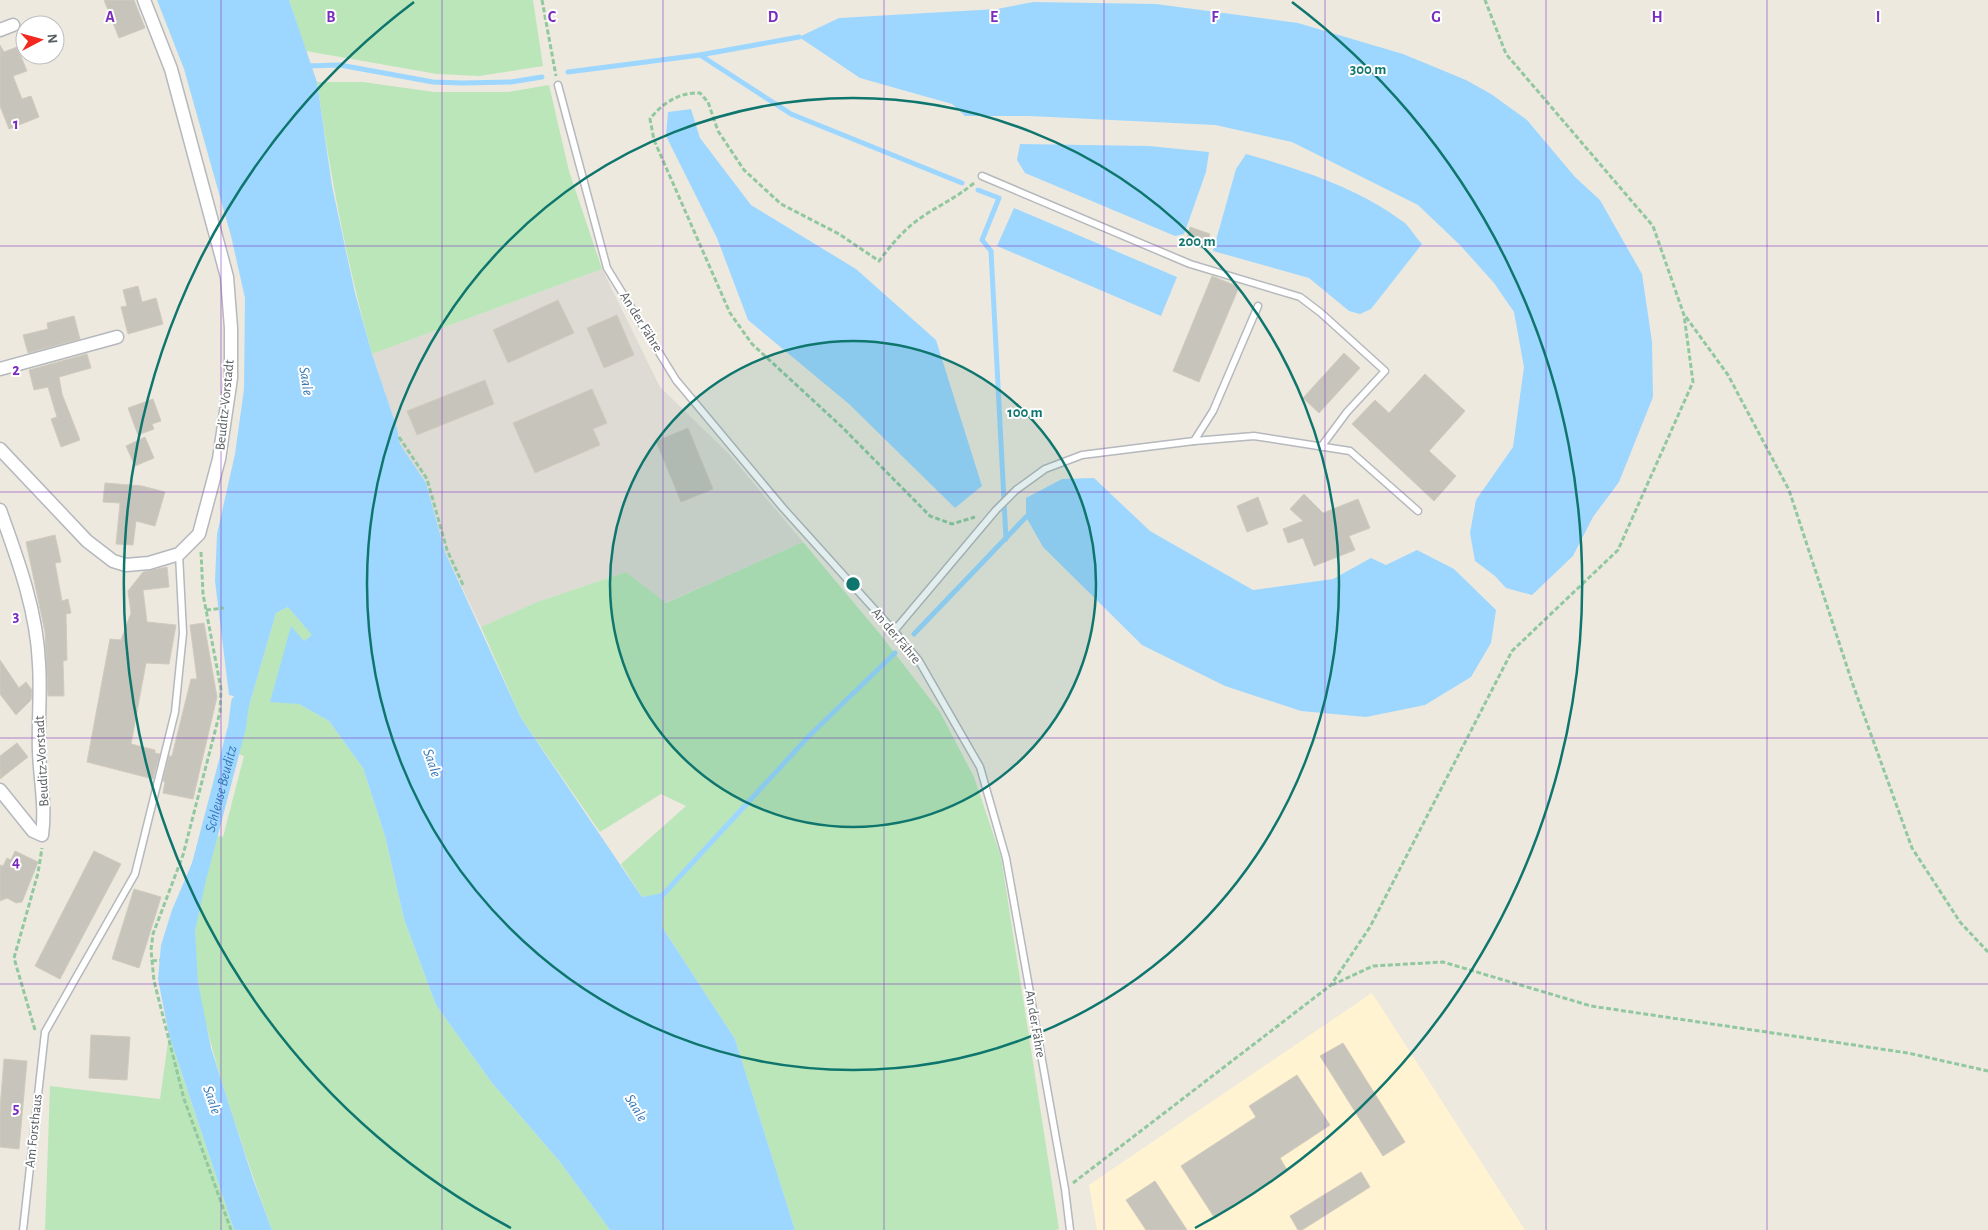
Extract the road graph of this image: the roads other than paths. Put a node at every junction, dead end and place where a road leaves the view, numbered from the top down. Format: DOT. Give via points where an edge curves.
graph roads {
  1 [pos="144,0"];
  2 [pos="13,25"];
  3 [pos="0,30"];
  4 [pos="558,85"];
  5 [pos="982,176"];
  6 [pos="1258,306"];
  7 [pos="117,337"];
  8 [pos="0,369"];
  9 [pos="1194,441"];
  10 [pos="1321,447"];
  11 [pos="0,449"];
  12 [pos="0,510"];
  13 [pos="1418,510"];
  14 [pos="179,554"];
  15 [pos="894,631"];
  16 [pos="0,790"];
  17 [pos="23,1230"];
  18 [pos="1070,1230"];
  1 -- 14 [label="street, Beuditz-Vorstadt" via="171,69 227,277 231,328 231,378 219,459 200,534"];
  2 -- 3 [label="street"];
  4 -- 15 [label="lane, An der Fähre" via="607,268 676,380 783,508"];
  5 -- 10 [label="lane" via="1190,264 1300,297 1322,313 1385,371 1347,412"];
  6 -- 9 [label="lane" via="1213,411"];
  7 -- 8 [label="street"];
  9 -- 10 [label="lane" via="1254,436"];
  9 -- 15 [label="lane" via="1082,455 1045,470 997,509"];
  10 -- 13 [label="lane" via="1350,451"];
  11 -- 14 [label="street" via="88,542 113,562 142,564"];
  12 -- 16 [label="street, Beuditz-Vorstadt" via="35,626 40,664 42,835 33,831"];
  14 -- 17 [label="lane, Am Forsthaus" via="183,633 175,712 136,874 45,1032"];
  15 -- 18 [label="lane, An der Fähre" via="918,661 980,767 1006,858"];
}
